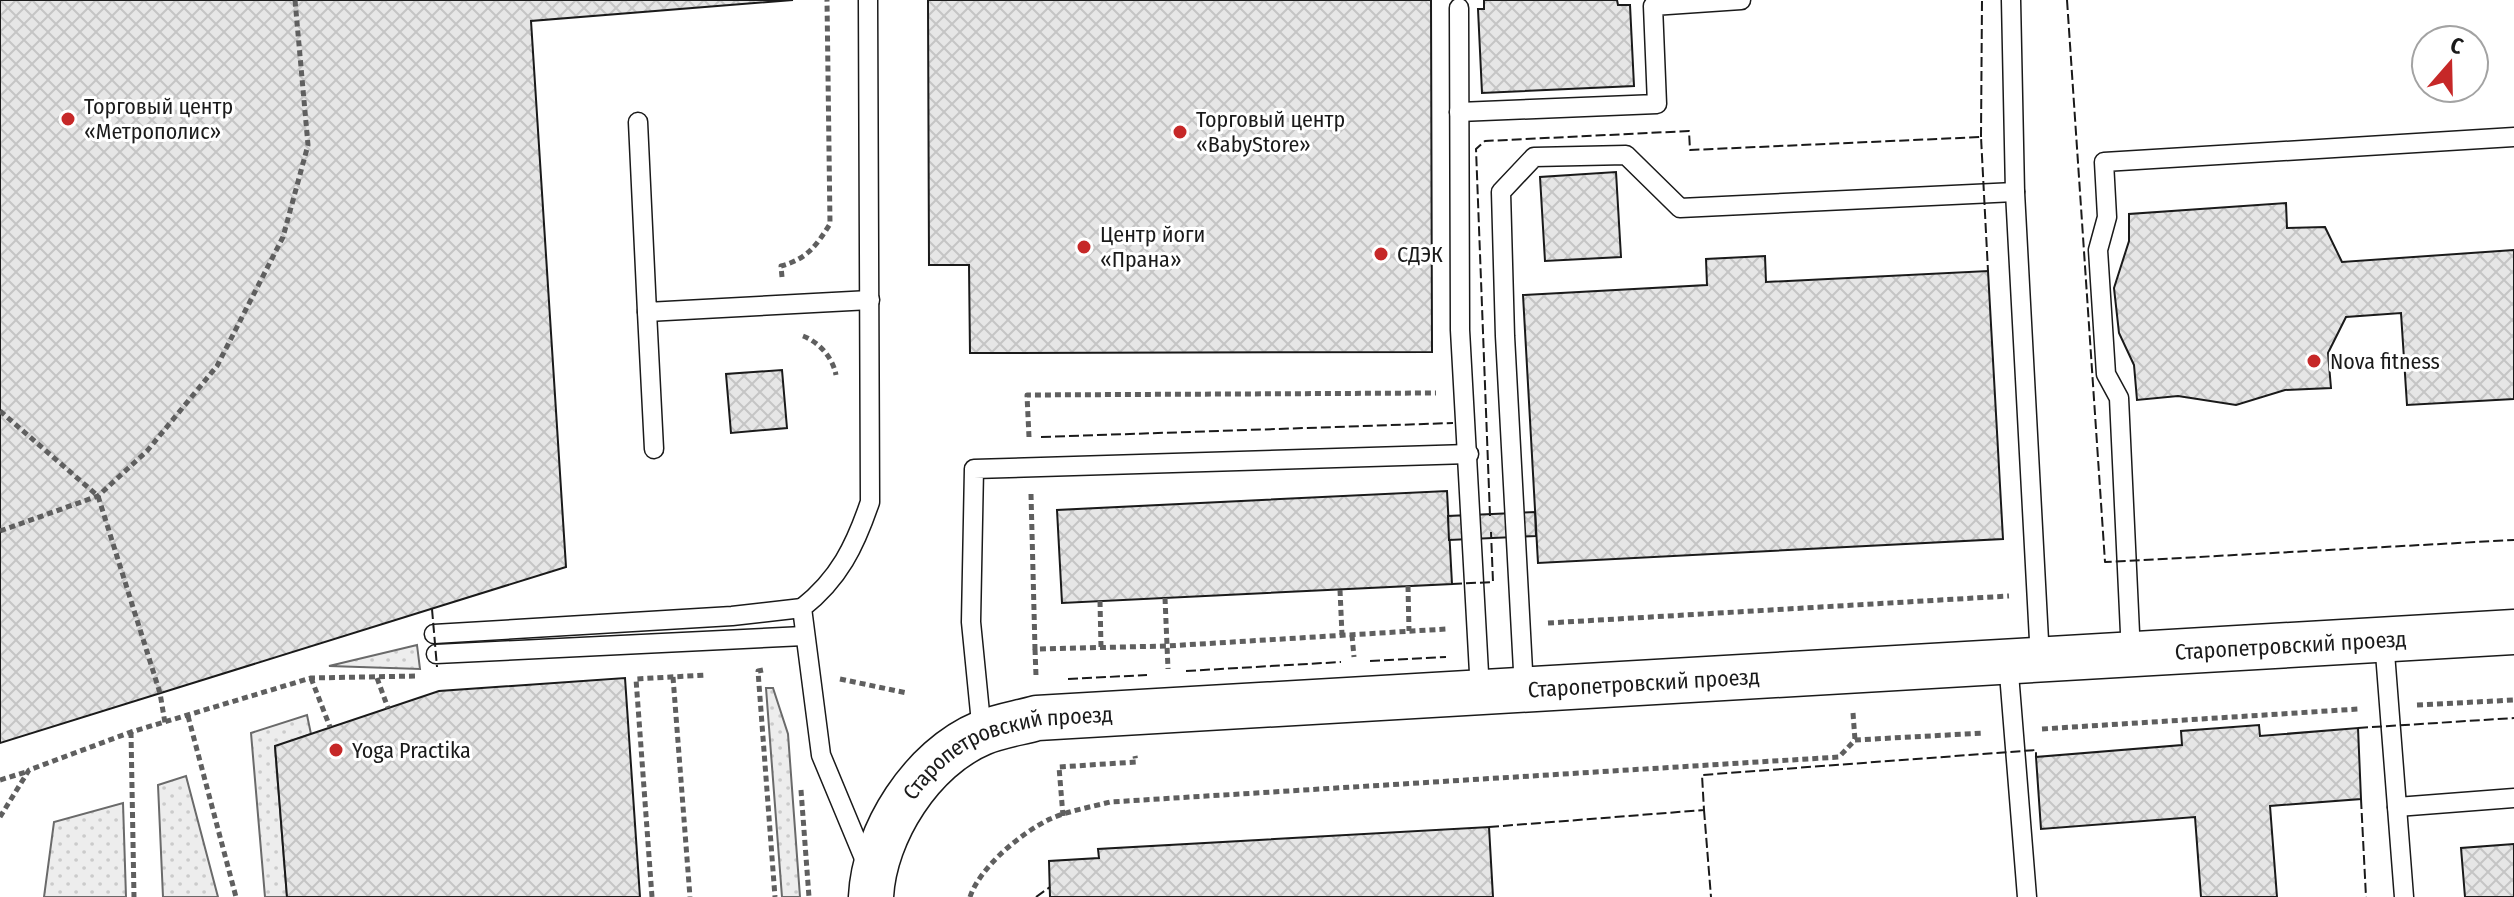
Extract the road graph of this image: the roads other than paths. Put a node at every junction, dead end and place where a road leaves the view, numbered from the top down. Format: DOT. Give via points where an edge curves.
graph roads {
  1 [pos="868,0"];
  2 [pos="1741,0"];
  3 [pos="2011,0"];
  4 [pos="1459,8"];
  5 [pos="1459,112"];
  6 [pos="638,122"];
  7 [pos="2514,137"];
  8 [pos="2015,192"];
  9 [pos="870,300"];
  10 [pos="647,312"];
  11 [pos="654,449"];
  12 [pos="1469,454"];
  13 [pos="802,608"];
  14 [pos="2514,632"];
  15 [pos="434,634"];
  16 [pos="804,636"];
  17 [pos="2384,640"];
  18 [pos="436,654"];
  19 [pos="2131,654"];
  20 [pos="2024,660"];
  21 [pos="1524,689"];
  22 [pos="1480,691"];
  23 [pos="982,733"];
  24 [pos="2514,798"];
  25 [pos="2397,807"];
  26 [pos="872,888"];
  27 [pos="2027,897"];
  28 [pos="2404,897"];
  1 -- 9 [label="lane"];
  2 -- 5 [label="lane" via="1653,6 1657,104"];
  3 -- 8 [label="lane"];
  4 -- 5 [label="lane"];
  5 -- 12 [label="lane" via="1460,330"];
  6 -- 10 [label="lane"];
  7 -- 19 [label="lane" via="2104,162 2107,217 2098,250 2106,374 2119,398"];
  8 -- 20 [label="lane" via="2036,595"];
  8 -- 21 [label="lane" via="1680,208 1626,155 1534,157 1501,192"];
  9 -- 10 [label="lane"];
  9 -- 13 [label="lane" via="870,502 845,563 826,590"];
  10 -- 11 [label="lane"];
  12 -- 22 [label="lane"];
  12 -- 23 [label="lane" via="974,469 971,622"];
  13 -- 15 [label="lane"];
  13 -- 16 [label="lane"];
  14 -- 17 [label="street, Старопетровский проезд"];
  16 -- 18 [label="lane"];
  16 -- 26 [label="lane" via="821,755"];
  17 -- 19 [label="street, Старопетровский проезд"];
  17 -- 25 [label="lane"];
  19 -- 20 [label="street, Старопетровский проезд"];
  20 -- 21 [label="street, Старопетровский проезд"];
  20 -- 27 [label="lane" via="2014,731"];
  21 -- 22 [label="street, Старопетровский проезд"];
  22 -- 23 [label="street, Старопетровский проезд" via="1037,718"];
  23 -- 26 [label="street, Старопетровский проезд" via="942,758 910,797 885,833"];
  24 -- 25 [label="lane"];
  25 -- 28 [label="lane"];
}
